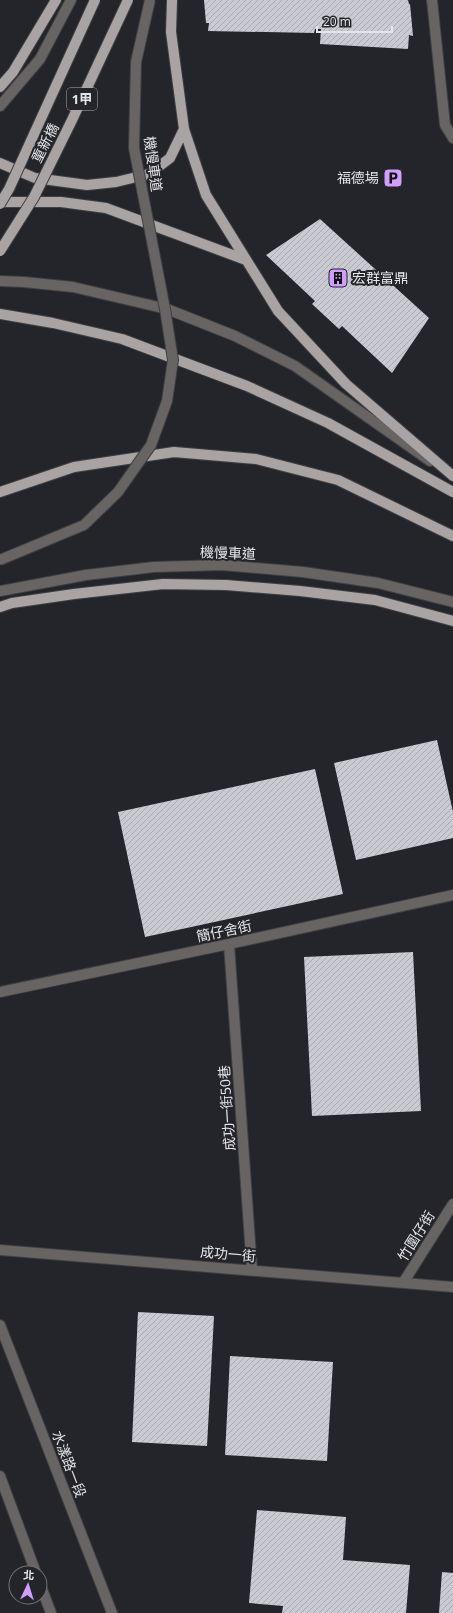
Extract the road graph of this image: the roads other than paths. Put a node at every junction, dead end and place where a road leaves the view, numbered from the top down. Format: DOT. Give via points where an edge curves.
graph roads {
  1 [pos="56,0"];
  2 [pos="71,0"];
  3 [pos="95,0"];
  4 [pos="128,0"];
  5 [pos="150,0"];
  6 [pos="172,0"];
  7 [pos="432,0"];
  8 [pos="0,87"];
  9 [pos="0,106"];
  10 [pos="184,129"];
  11 [pos="453,138"];
  12 [pos="0,164"];
  13 [pos="0,203"];
  14 [pos="0,251"];
  15 [pos="246,260"];
  16 [pos="0,282"];
  17 [pos="0,314"];
  18 [pos="453,476"];
  19 [pos="0,492"];
  20 [pos="453,492"];
  21 [pos="453,536"];
  22 [pos="0,560"];
  23 [pos="0,591"];
  24 [pos="453,602"];
  25 [pos="0,607"];
  26 [pos="453,621"];
  27 [pos="453,895"];
  28 [pos="229,944"];
  29 [pos="0,992"];
  30 [pos="453,1204"];
  31 [pos="0,1250"];
  32 [pos="252,1270"];
  33 [pos="403,1283"];
  34 [pos="453,1287"];
  35 [pos="0,1325"];
  36 [pos="0,1476"];
  37 [pos="33,1565"];
  38 [pos="112,1613"];
  1 -- 8 [label="main road" via="13,72"];
  2 -- 9 [label="street" via="40,59"];
  3 -- 13 [label="main road, 重新橋 / 1甲, bridge" via="10,189"];
  4 -- 14 [label="main road, 重新橋 / 1甲, bridge" via="37,190"];
  5 -- 22 [label="street, 機慢車道, bridge" via="136,62 134,148 173,360 167,402 151,445 118,492 84,525"];
  6 -- 10 [label="main road" via="171,32"];
  7 -- 11 [label="street" via="445,125"];
  10 -- 12 [label="main road" via="170,158 149,174 116,182 87,185 35,178"];
  10 -- 15 [label="main road" via="206,195"];
  13 -- 15 [label="main road" via="61,202 106,208"];
  15 -- 18 [label="main road" via="278,310 346,384"];
  16 -- 18 [label="street" via="73,287 134,301 167,309 235,336 295,366"];
  17 -- 20 [label="main road" via="122,339 247,386 328,423"];
  19 -- 21 [label="main road" via="74,467 174,452 256,459 338,480"];
  23 -- 24 [label="street, 機慢車道" via="86,575 154,566 222,566 303,572 371,582"];
  25 -- 26 [label="main road" via="74,594 163,584 226,585 375,600"];
  27 -- 28 [label="street, 簡仔舍街"];
  28 -- 29 [label="street, 簡仔舍街"];
  28 -- 32 [label="street, 成功一街50巷"];
  30 -- 33 [label="street, 竹圍仔街"];
  31 -- 32 [label="street, 成功一街"];
  32 -- 33 [label="street, 成功一街"];
  33 -- 34 [label="street, 成功一街"];
  35 -- 38 [label="street, 水漾路一段"];
  36 -- 37 [label="street"];
}
